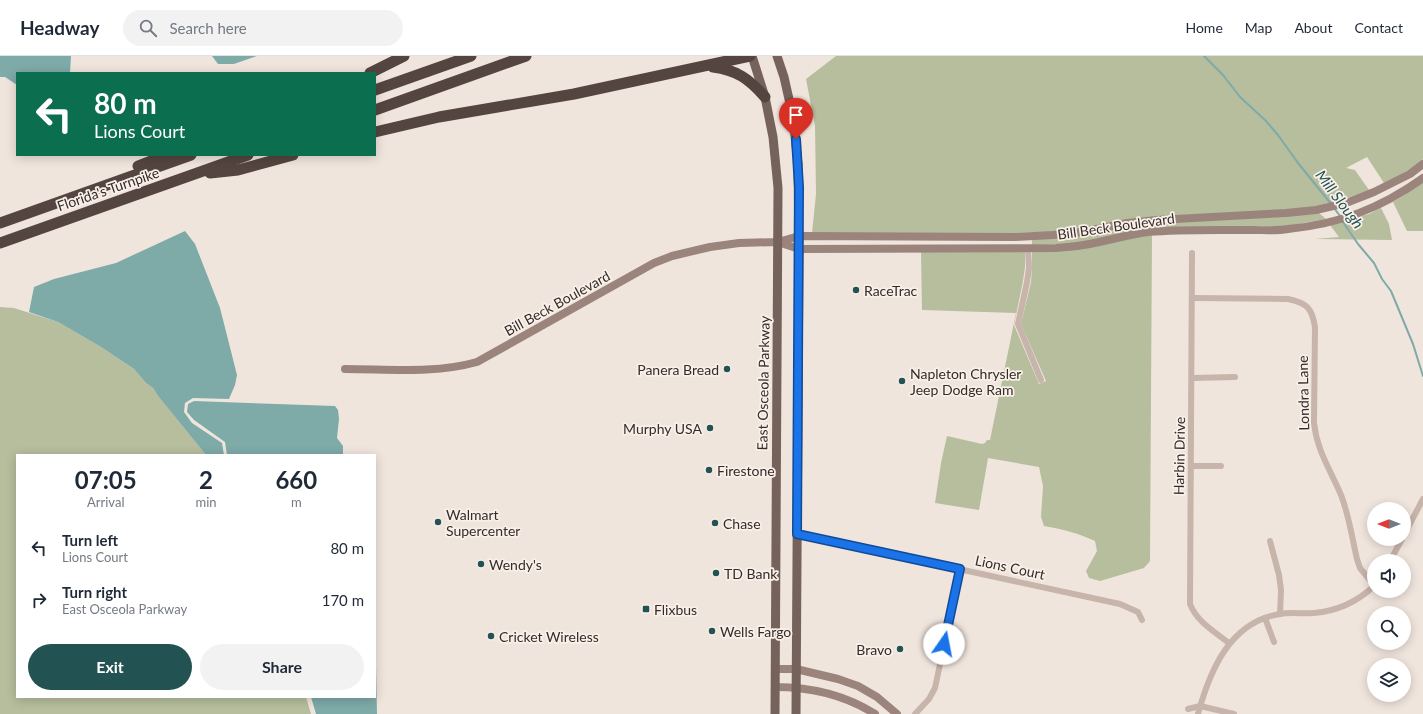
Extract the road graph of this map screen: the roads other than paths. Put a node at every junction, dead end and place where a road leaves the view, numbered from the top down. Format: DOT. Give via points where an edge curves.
graph roads {
  1 [pos="404,56"];
  2 [pos="471,56"];
  3 [pos="526,56"];
  4 [pos="751,56"];
  5 [pos="777,56"];
  6 [pos="702,66"];
  7 [pos="372,72"];
  8 [pos="376,90"];
  9 [pos="765,96"];
  10 [pos="376,110"];
  11 [pos="376,132"];
  12 [pos="164,156"];
  13 [pos="188,156"];
  14 [pos="245,156"];
  15 [pos="289,156"];
  16 [pos="1423,164"];
  17 [pos="188,176"];
  18 [pos="1423,178"];
  19 [pos="1,222"];
  20 [pos="799,236"];
  21 [pos="1028,236"];
  22 [pos="778,242"];
  23 [pos="0,243"];
  24 [pos="1028,248"];
  25 [pos="799,249"];
  26 [pos="1192,253"];
  27 [pos="1192,298"];
  28 [pos="345,369"];
  29 [pos="1234,377"];
  30 [pos="1192,378"];
  31 [pos="1041,380"];
  32 [pos="1191,466"];
  33 [pos="1221,466"];
  34 [pos="1423,500"];
  35 [pos="1411,522"];
  36 [pos="797,534"];
  37 [pos="1270,541"];
  38 [pos="960,569"];
  39 [pos="1367,576"];
  40 [pos="1367,591"];
  41 [pos="1280,614"];
  42 [pos="1266,618"];
  43 [pos="1142,620"];
  44 [pos="1274,642"];
  45 [pos="1229,643"];
  46 [pos="776,669"];
  47 [pos="796,669"];
  48 [pos="776,687"];
  49 [pos="796,687"];
  50 [pos="1200,706"];
  51 [pos="1188,709"];
  52 [pos="775,714"];
  53 [pos="796,714"];
  54 [pos="874,714"];
  55 [pos="896,714"];
  56 [pos="915,714"];
  57 [pos="1198,714"];
  58 [pos="1234,714"];
  1 -- 7 [label="highway"];
  2 -- 8 [label="highway"];
  3 -- 10 [label="highway"];
  4 -- 6 [label="highway"];
  4 -- 9 [label="main road, East Osceola Parkway"];
  5 -- 20 [label="main road" via="788,93 796,139"];
  6 -- 9 [label="highway" via="724,68 739,73"];
  6 -- 11 [label="highway" via="574,94 439,117"];
  9 -- 22 [label="main road, East Osceola Parkway" via="773,137"];
  12 -- 19 [label="highway"];
  13 -- 19 [label="highway, Florida's Turnpike"];
  14 -- 17 [label="highway, Florida's Turnpike"];
  15 -- 17 [label="highway" via="238,170"];
  16 -- 21 [label="street, Bill Beck Boulevard" via="1410,174 1374,192 1346,203 1316,210 1157,220 1082,232"];
  17 -- 23 [label="highway, Florida's Turnpike"];
  18 -- 24 [label="street, Bill Beck Boulevard" via="1370,210 1313,226 1287,230 1148,232 1077,246"];
  20 -- 21 [label="street, Bill Beck Boulevard"];
  20 -- 22 [label="street, Bill Beck Boulevard"];
  20 -- 25 [label="main road"];
  21 -- 24 [label="street"];
  22 -- 25 [label="street, Bill Beck Boulevard"];
  22 -- 28 [label="street, Bill Beck Boulevard" via="731,243 665,258 477,362 437,370"];
  22 -- 46 [label="main road, East Osceola Parkway"];
  24 -- 25 [label="street, Bill Beck Boulevard"];
  24 -- 31 [label="street" via="1029,268 1018,324"];
  25 -- 36 [label="main road"];
  26 -- 27 [label="street, Harbin Drive"];
  27 -- 30 [label="street, Harbin Drive"];
  27 -- 39 [label="street, Londra Lane" via="1288,299 1299,301 1313,314 1315,437 1342,496 1357,559"];
  29 -- 30 [label="street"];
  30 -- 32 [label="street, Harbin Drive"];
  32 -- 33 [label="street"];
  32 -- 45 [label="street, Harbin Drive" via="1190,604 1198,618"];
  34 -- 35 [label="street"];
  36 -- 38 [label="street, Lions Court"];
  36 -- 47 [label="main road"];
  37 -- 41 [label="street" via="1281,590"];
  38 -- 43 [label="street, Lions Court" via="1120,604 1138,612"];
  38 -- 56 [label="street" via="935,688"];
  40 -- 41 [label="street" via="1357,600 1329,611"];
  41 -- 42 [label="street"];
  42 -- 44 [label="street"];
  42 -- 45 [label="street" via="1254,623"];
  45 -- 50 [label="street" via="1214,669"];
  46 -- 47 [label="street"];
  46 -- 48 [label="main road, East Osceola Parkway"];
  47 -- 49 [label="main road"];
  47 -- 55 [label="street" via="858,686 877,697"];
  48 -- 49 [label="street"];
  48 -- 52 [label="main road, East Osceola Parkway"];
  49 -- 53 [label="main road"];
  49 -- 54 [label="street" via="846,699"];
  50 -- 51 [label="street"];
  50 -- 57 [label="street"];
  50 -- 58 [label="street"];
}
